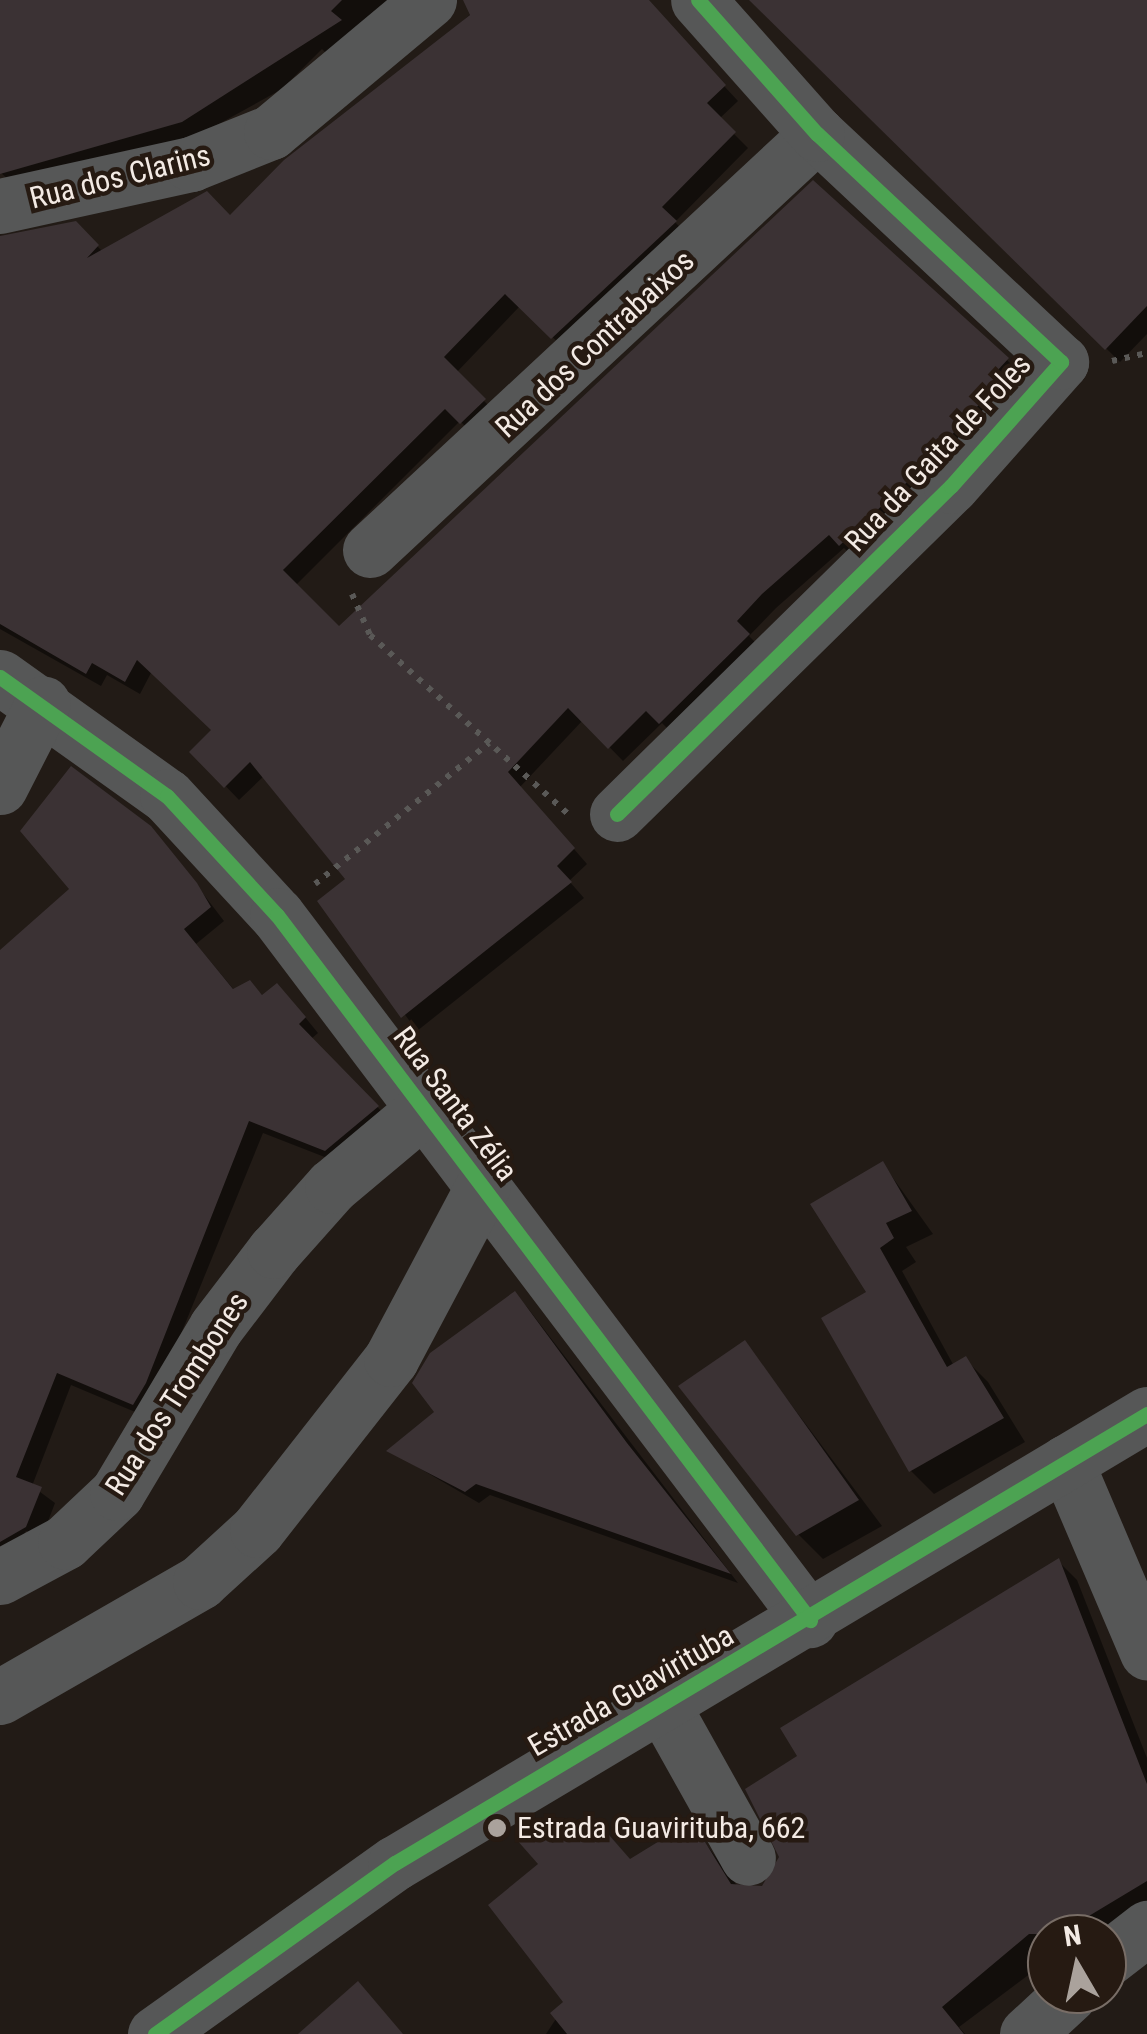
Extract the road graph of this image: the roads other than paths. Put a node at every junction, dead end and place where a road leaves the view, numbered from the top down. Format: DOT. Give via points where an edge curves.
graph roads {
  1 [pos="430,0"];
  2 [pos="698,0"];
  3 [pos="817,134"];
  4 [pos="0,206"];
  5 [pos="370,550"];
  6 [pos="22,690"];
  7 [pos="0,787"];
  8 [pos="617,814"];
  9 [pos="425,1108"];
  10 [pos="483,1186"];
  11 [pos="1147,1414"];
  12 [pos="1066,1462"];
  13 [pos="0,1577"];
  14 [pos="810,1620"];
  15 [pos="1147,1652"];
  16 [pos="0,1697"];
  17 [pos="662,1704"];
  18 [pos="748,1858"];
  19 [pos="1147,1928"];
  20 [pos="1127,1944"];
  21 [pos="1049,2014"];
  22 [pos="155,2034"];
  23 [pos="1028,2034"];
  1 -- 4 [label="street, Rua dos Clarins" via="271,132 191,164"];
  2 -- 3 [label="street, Rua da Gaita de Foles"];
  3 -- 5 [label="street, Rua dos Contrabaixos"];
  3 -- 8 [label="street, Rua da Gaita de Foles" via="1061,362 951,486"];
  6 -- 7 [label="street"];
  6 -- 9 [label="street, Rua Santa Zélia" via="166,796 277,915"];
  9 -- 10 [label="street, Rua Santa Zélia"];
  9 -- 13 [label="street, Rua dos Trombones" via="332,1186 274,1252 216,1327 117,1492 65,1542"];
  10 -- 14 [label="street, Rua Santa Zélia"];
  10 -- 16 [label="street" via="391,1359 257,1530 200,1582"];
  11 -- 12 [label="street, Estrada Guavirituba"];
  12 -- 14 [label="street, Estrada Guavirituba"];
  12 -- 15 [label="street"];
  14 -- 17 [label="street, Estrada Guavirituba"];
  17 -- 18 [label="street"];
  17 -- 22 [label="street, Estrada Guavirituba" via="395,1862"];
  19 -- 20 [label="street"];
  21 -- 23 [label="street"];
}
